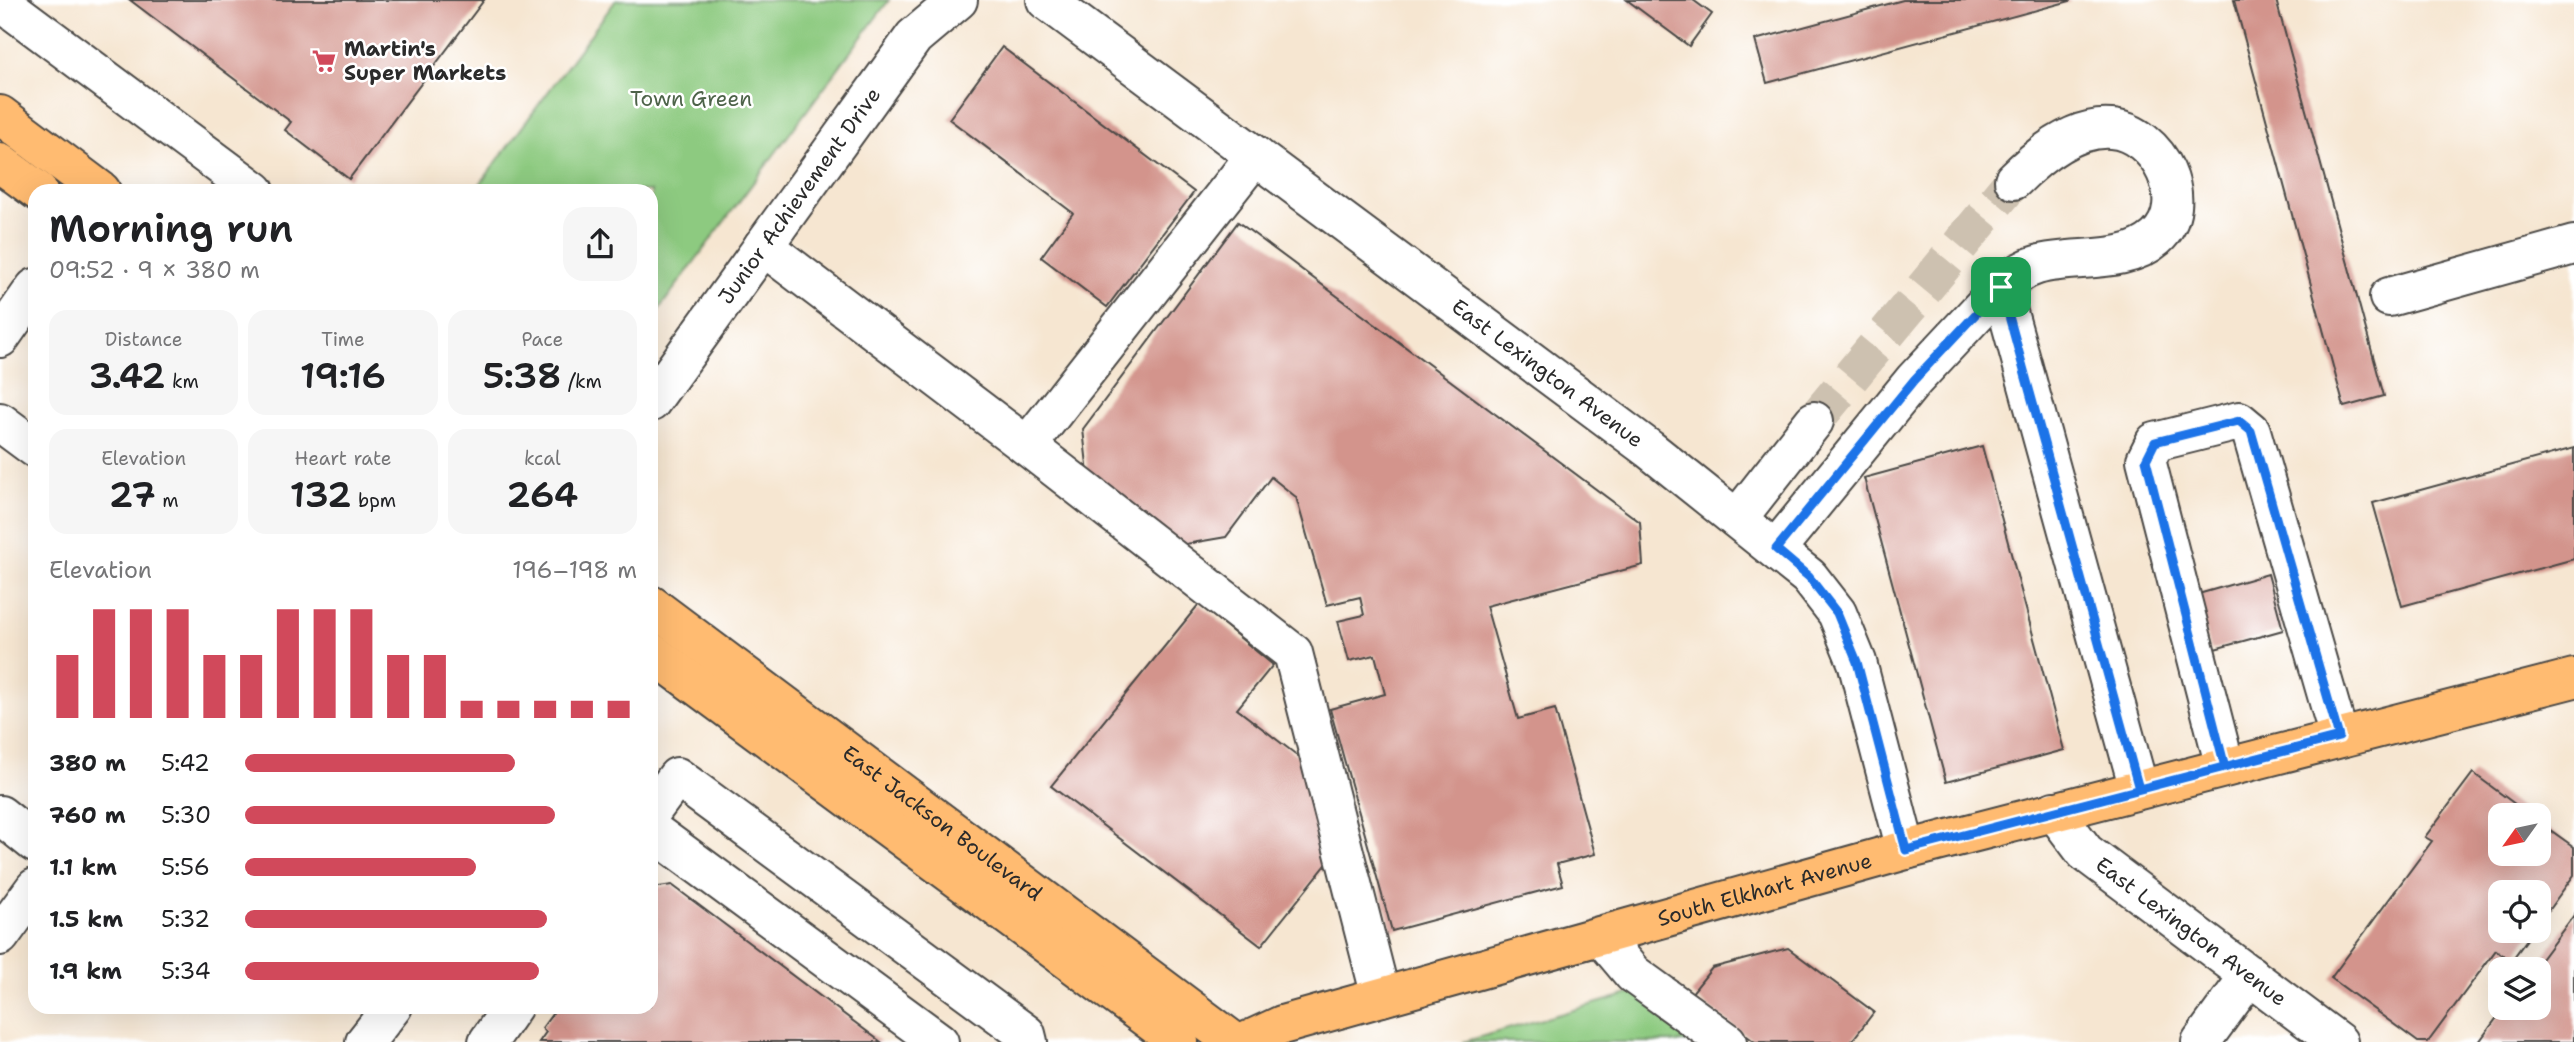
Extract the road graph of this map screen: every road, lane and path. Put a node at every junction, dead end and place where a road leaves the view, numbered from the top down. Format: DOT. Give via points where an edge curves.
graph roads {
  1 [pos="958,0"];
  2 [pos="1046,0"];
  3 [pos="0,1"];
  4 [pos="0,115"];
  5 [pos="1255,156"];
  6 [pos="0,163"];
  7 [pos="2014,180"];
  8 [pos="28,184"];
  9 [pos="91,184"];
  10 [pos="246,184"];
  11 [pos="2574,245"];
  12 [pos="763,246"];
  13 [pos="2001,287"];
  14 [pos="2389,297"];
  15 [pos="28,298"];
  16 [pos="0,338"];
  17 [pos="658,392"];
  18 [pos="1814,421"];
  19 [pos="0,422"];
  20 [pos="28,443"];
  21 [pos="1027,446"];
  22 [pos="1737,519"];
  23 [pos="1776,549"];
  24 [pos="658,610"];
  25 [pos="658,662"];
  26 [pos="2574,678"];
  27 [pos="2339,737"];
  28 [pos="2225,767"];
  29 [pos="2139,789"];
  30 [pos="658,804"];
  31 [pos="2054,811"];
  32 [pos="0,815"];
  33 [pos="658,818"];
  34 [pos="28,837"];
  35 [pos="1906,850"];
  36 [pos="28,898"];
  37 [pos="0,936"];
  38 [pos="1601,936"];
  39 [pos="2250,975"];
  40 [pos="1381,997"];
  41 [pos="387,1014"];
  42 [pos="507,1014"];
  43 [pos="365,1042"];
  44 [pos="488,1042"];
  45 [pos="939,1042"];
  46 [pos="1028,1042"];
  47 [pos="1179,1042"];
  48 [pos="1234,1042"];
  49 [pos="1245,1042"];
  50 [pos="1727,1042"];
  51 [pos="2201,1042"];
  52 [pos="2338,1042"];
  1 -- 12 [label="street, Junior Achievement Drive" via="914,37"];
  2 -- 5 [label="street, East Lexington Avenue"];
  3 -- 10 [label="street"];
  4 -- 9 [label="main road"];
  5 -- 21 [label="street"];
  5 -- 22 [label="street, East Lexington Avenue"];
  6 -- 8 [label="main road"];
  7 -- 13 [label="street" via="2066,141 2088,131 2112,129 2135,135 2153,152 2172,181 2173,198 2169,219 2156,237 2132,251 2038,265"];
  11 -- 14 [label="street"];
  12 -- 17 [label="street, Junior Achievement Drive"];
  12 -- 21 [label="street"];
  13 -- 23 [label="street" via="1914,380"];
  13 -- 29 [label="street"];
  15 -- 16 [label="street"];
  18 -- 22 [label="street"];
  19 -- 20 [label="street"];
  21 -- 40 [label="street" via="1293,653"];
  22 -- 23 [label="street, East Lexington Avenue"];
  23 -- 35 [label="street, East Lexington Avenue" via="1809,577 1837,613 1857,662"];
  24 -- 48 [label="main road, East Jackson Boulevard"];
  25 -- 47 [label="main road, East Jackson Boulevard"];
  26 -- 27 [label="main road, South Elkhart Avenue"];
  27 -- 28 [label="main road, South Elkhart Avenue"];
  27 -- 28 [label="street" via="2251,431 2239,421 2155,442 2146,460"];
  28 -- 29 [label="main road, South Elkhart Avenue"];
  29 -- 31 [label="main road, South Elkhart Avenue"];
  30 -- 46 [label="street" via="677,777 1027,1034"];
  31 -- 35 [label="main road, South Elkhart Avenue"];
  31 -- 39 [label="street, East Lexington Avenue" via="2085,852"];
  32 -- 34 [label="street"];
  33 -- 45 [label="street"];
  35 -- 38 [label="main road, South Elkhart Avenue"];
  36 -- 37 [label="street"];
  38 -- 40 [label="main road, South Elkhart Avenue"];
  38 -- 50 [label="street" via="1633,974"];
  39 -- 51 [label="street"];
  39 -- 52 [label="street, East Lexington Avenue"];
  40 -- 49 [label="main road, South Elkhart Avenue" via="1282,1025"];
  41 -- 43 [label="street"];
  42 -- 44 [label="street"];
}
